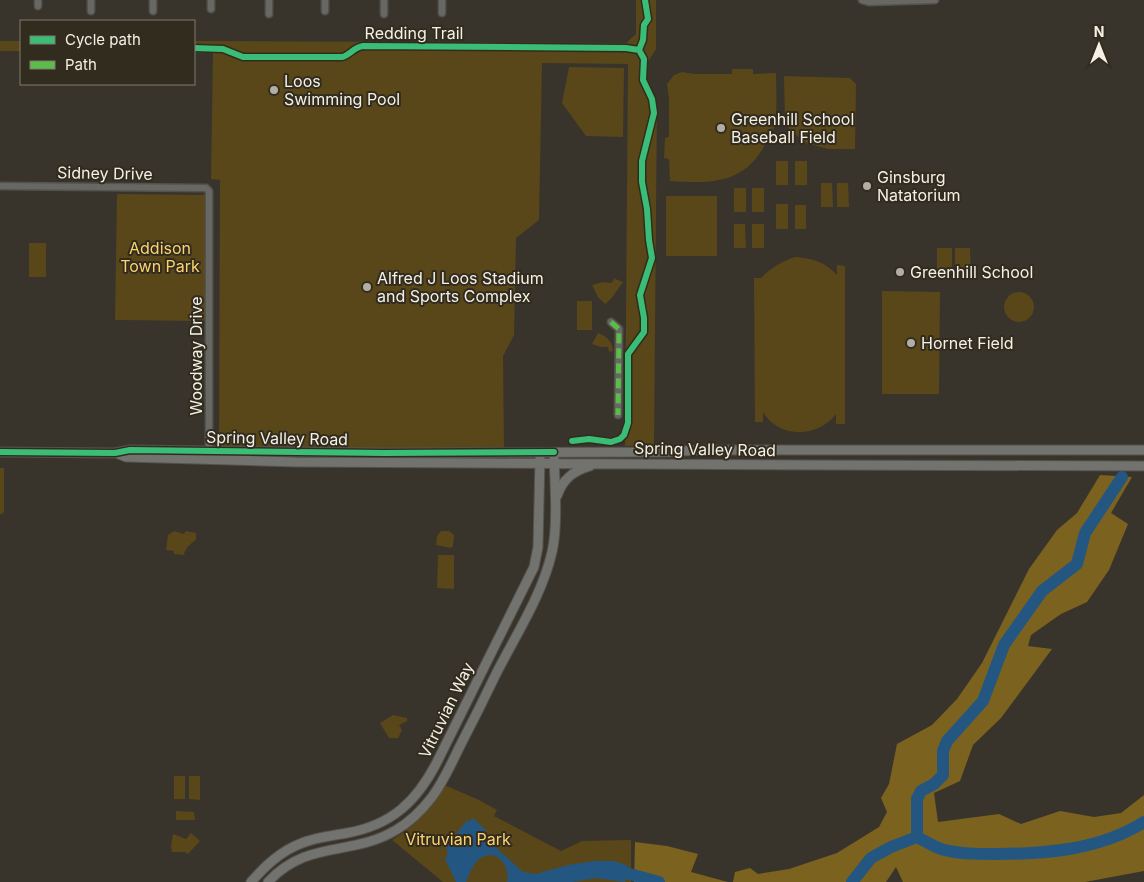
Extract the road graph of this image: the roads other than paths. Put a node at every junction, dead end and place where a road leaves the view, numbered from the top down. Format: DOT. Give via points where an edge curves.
graph roads {
  1 [pos="91,0"];
  2 [pos="153,0"];
  3 [pos="211,0"];
  4 [pos="269,0"];
  5 [pos="325,0"];
  6 [pos="384,0"];
  7 [pos="442,0"];
  8 [pos="862,0"];
  9 [pos="934,0"];
  10 [pos="211,9"];
  11 [pos="91,11"];
  12 [pos="153,11"];
  13 [pos="325,11"];
  14 [pos="442,12"];
  15 [pos="269,14"];
  16 [pos="384,14"];
  17 [pos="0,186"];
  18 [pos="209,191"];
  19 [pos="611,322"];
  20 [pos="618,415"];
  21 [pos="210,450"];
  22 [pos="1144,450"];
  23 [pos="0,452"];
  24 [pos="554,452"];
  25 [pos="668,452"];
  26 [pos="116,453"];
  27 [pos="540,453"];
  28 [pos="210,460"];
  29 [pos="541,463"];
  30 [pos="554,463"];
  31 [pos="600,463"];
  32 [pos="669,465"];
  33 [pos="1144,466"];
  34 [pos="555,503"];
  35 [pos="534,567"];
  36 [pos="533,601"];
  37 [pos="484,666"];
  38 [pos="497,673"];
  39 [pos="422,789"];
  40 [pos="432,796"];
  41 [pos="251,882"];
  42 [pos="268,882"];
  1 -- 11 [label="street"];
  2 -- 12 [label="street"];
  3 -- 10 [label="street"];
  4 -- 15 [label="street"];
  5 -- 13 [label="street"];
  6 -- 16 [label="street"];
  7 -- 14 [label="street"];
  8 -- 9 [label="street"];
  17 -- 18 [label="street, Sidney Drive" via="206,188"];
  18 -- 21 [label="street, Woodway Drive"];
  19 -- 20 [label="street" via="619,329"];
  21 -- 26 [label="main road, Spring Valley Road" via="130,450"];
  21 -- 27 [label="main road, Spring Valley Road"];
  21 -- 28 [label="street, Woodway Drive"];
  22 -- 25 [label="main road, Spring Valley Road"];
  23 -- 26 [label="main road, Spring Valley Road"];
  24 -- 25 [label="main road, Spring Valley Road"];
  24 -- 27 [label="main road, Spring Valley Road"];
  24 -- 30 [label="main road, Vitruvian Way"];
  25 -- 32 [label="main road"];
  26 -- 28 [label="main road, Spring Valley Road" via="126,457"];
  27 -- 29 [label="main road, Vitruvian Way"];
  28 -- 29 [label="main road, Spring Valley Road"];
  29 -- 30 [label="main road, Spring Valley Road"];
  29 -- 35 [label="main road, Vitruvian Way" via="538,547"];
  30 -- 31 [label="main road, Spring Valley Road"];
  30 -- 34 [label="main road, Vitruvian Way"];
  31 -- 32 [label="main road, Spring Valley Road"];
  31 -- 34 [label="main road" via="575,471 568,477 562,483"];
  32 -- 33 [label="main road, Spring Valley Road"];
  34 -- 36 [label="main road, Vitruvian Way" via="554,545"];
  35 -- 36 [label="main road" via="528,594"];
  35 -- 37 [label="main road, Vitruvian Way"];
  36 -- 38 [label="main road, Vitruvian Way"];
  37 -- 38 [label="main road"];
  37 -- 39 [label="main road, Vitruvian Way"];
  38 -- 40 [label="main road, Vitruvian Way" via="454,760"];
  39 -- 40 [label="main road"];
  39 -- 41 [label="main road, Vitruvian Way" via="399,812 376,825 312,839 286,850"];
  40 -- 42 [label="main road, Vitruvian Way" via="397,830 363,845 302,857"];
}
